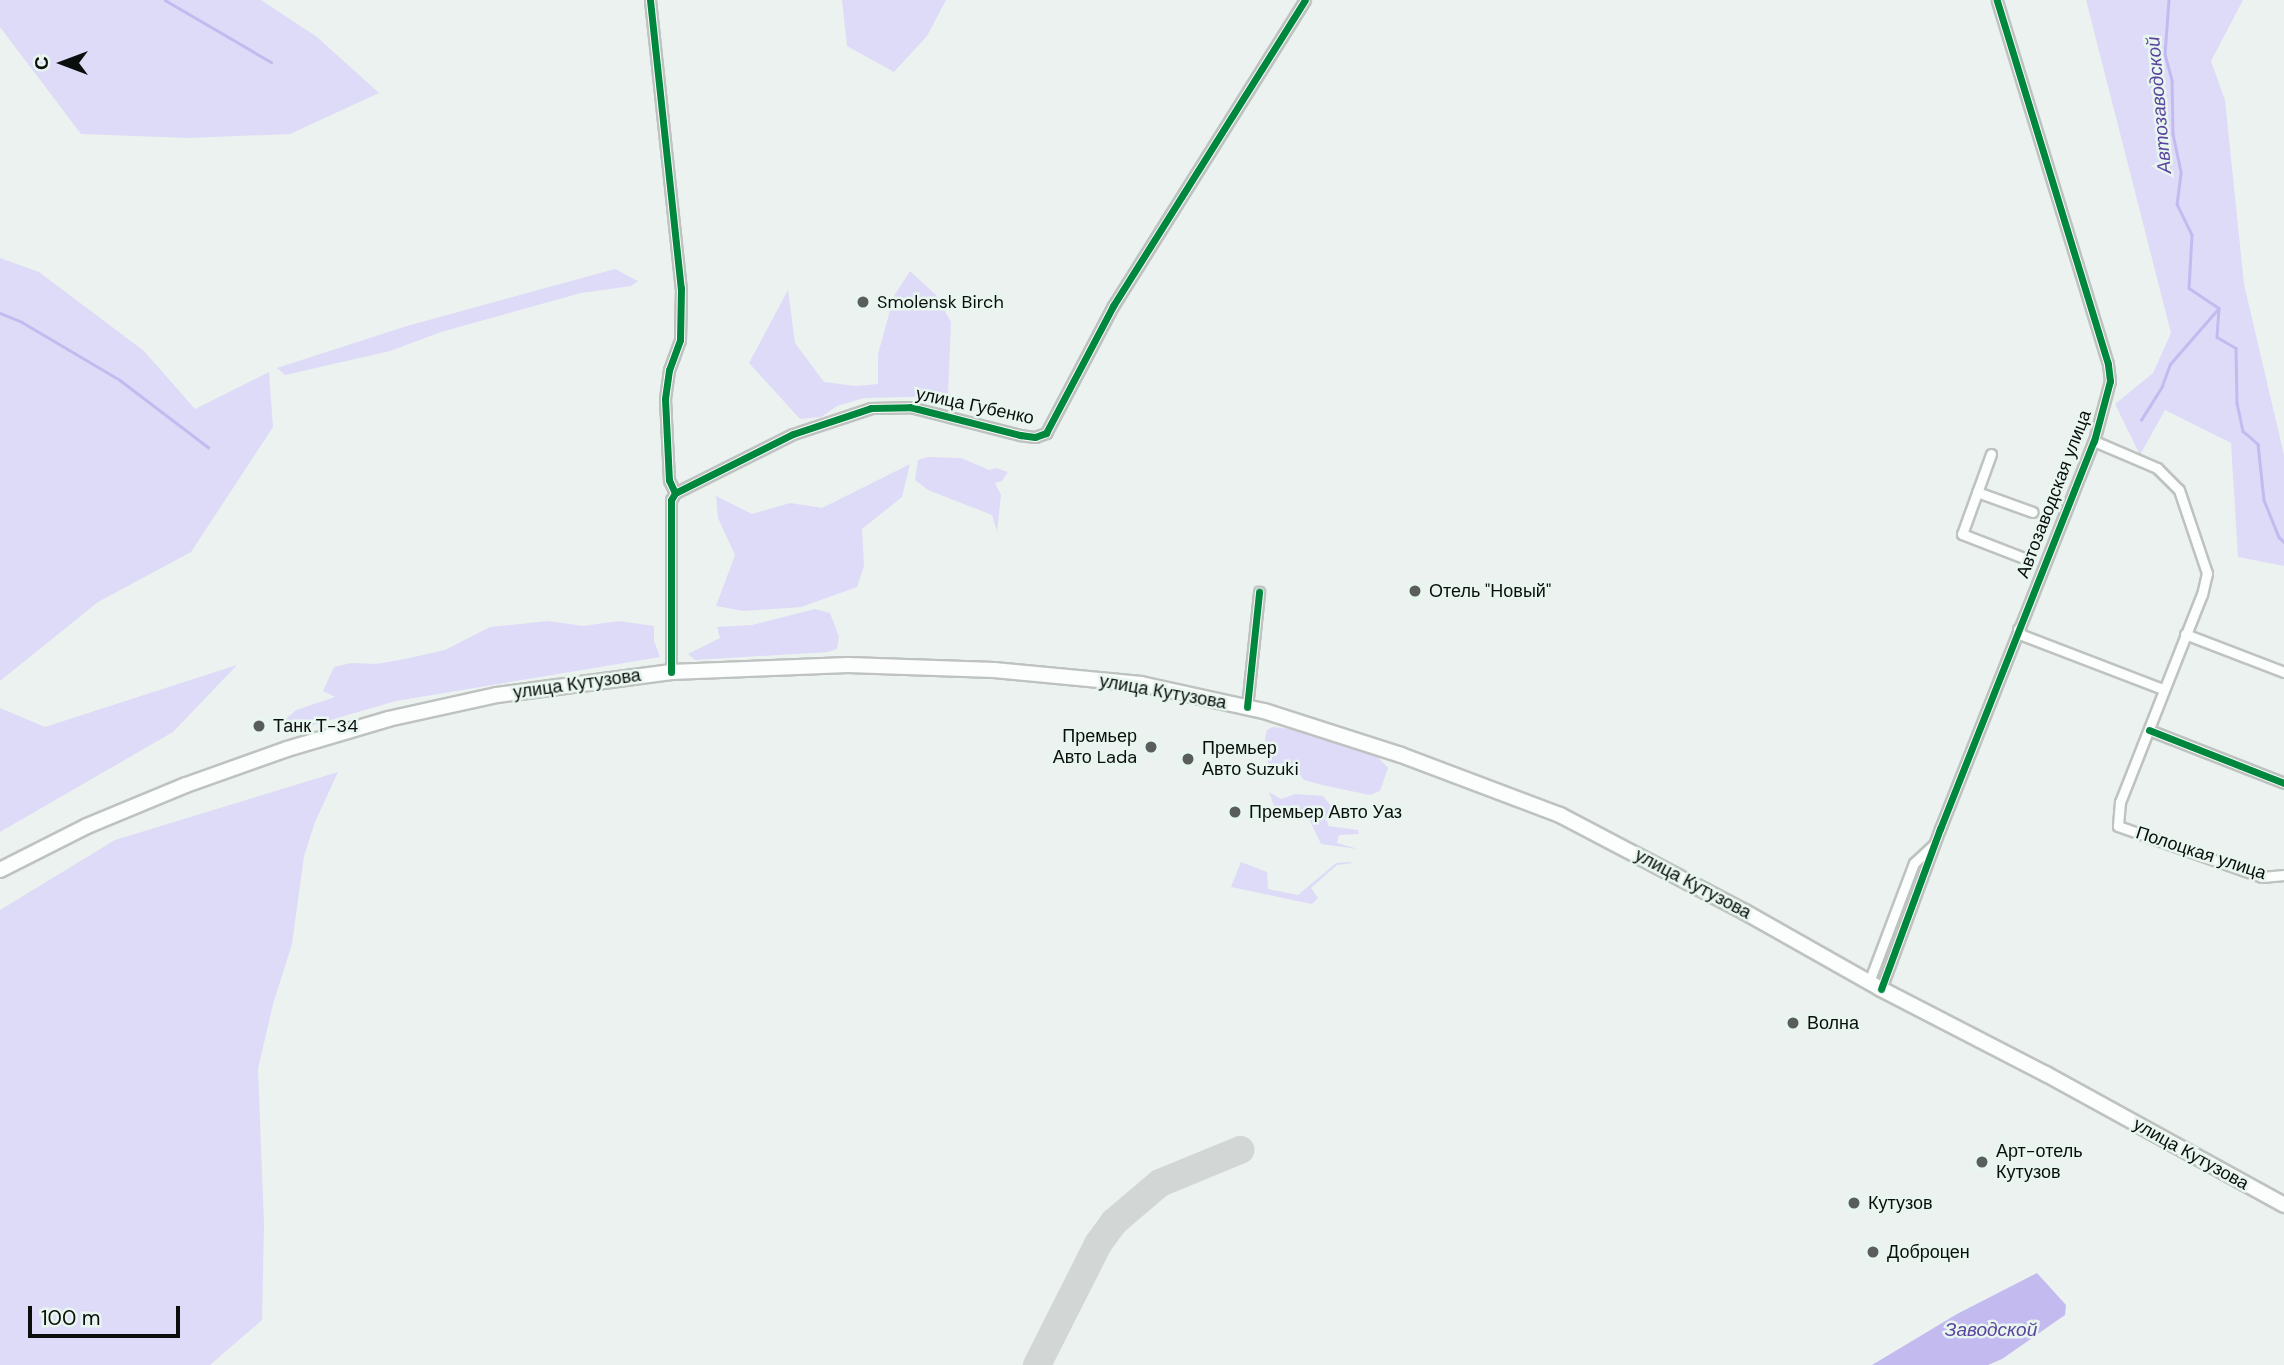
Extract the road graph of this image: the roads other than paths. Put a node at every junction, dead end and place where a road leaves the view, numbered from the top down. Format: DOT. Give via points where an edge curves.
graph roads {
  1 [pos="650,0"];
  2 [pos="1305,0"];
  3 [pos="1997,0"];
  4 [pos="2094,441"];
  5 [pos="1991,454"];
  6 [pos="1977,492"];
  7 [pos="675,493"];
  8 [pos="2033,512"];
  9 [pos="2029,560"];
  10 [pos="1259,592"];
  11 [pos="2018,629"];
  12 [pos="2185,634"];
  13 [pos="671,672"];
  14 [pos="2284,672"];
  15 [pos="2163,689"];
  16 [pos="1247,707"];
  17 [pos="2149,730"];
  18 [pos="2284,783"];
  19 [pos="1934,844"];
  20 [pos="0,870"];
  21 [pos="2284,875"];
  22 [pos="1875,986"];
  23 [pos="2284,1205"];
  1 -- 7 [label="street" via="681,288 680,340 665,398 670,481"];
  2 -- 7 [label="street, улица Губенко" via="1113,306 1046,433 1020,435 909,407 871,408 793,434"];
  3 -- 4 [label="street, Автозаводская улица" via="2108,365 2107,398"];
  4 -- 11 [label="street, Автозаводская улица"];
  4 -- 12 [label="street" via="2157,468 2179,490 2207,573"];
  5 -- 6 [label="street"];
  6 -- 8 [label="street"];
  6 -- 9 [label="street" via="1962,534"];
  7 -- 13 [label="street" via="671,500"];
  10 -- 16 [label="street"];
  11 -- 15 [label="street" via="2022,635"];
  11 -- 19 [label="street, Автозаводская улица"];
  12 -- 14 [label="street"];
  12 -- 15 [label="street"];
  13 -- 16 [label="main road, улица Кутузова" via="848,665 994,670 1142,684"];
  13 -- 20 [label="main road, улица Кутузова" via="497,695 376,723 186,785 87,826"];
  15 -- 17 [label="street"];
  16 -- 22 [label="main road, улица Кутузова" via="1401,755 1560,815"];
  17 -- 18 [label="street"];
  17 -- 21 [label="street, Полоцкая улица" via="2120,802 2118,826 2262,877"];
  19 -- 22 [label="street, Автозаводская улица"];
  19 -- 22 [label="street, Автозаводская улица" via="1914,863"];
  22 -- 23 [label="main road, улица Кутузова"];
}
